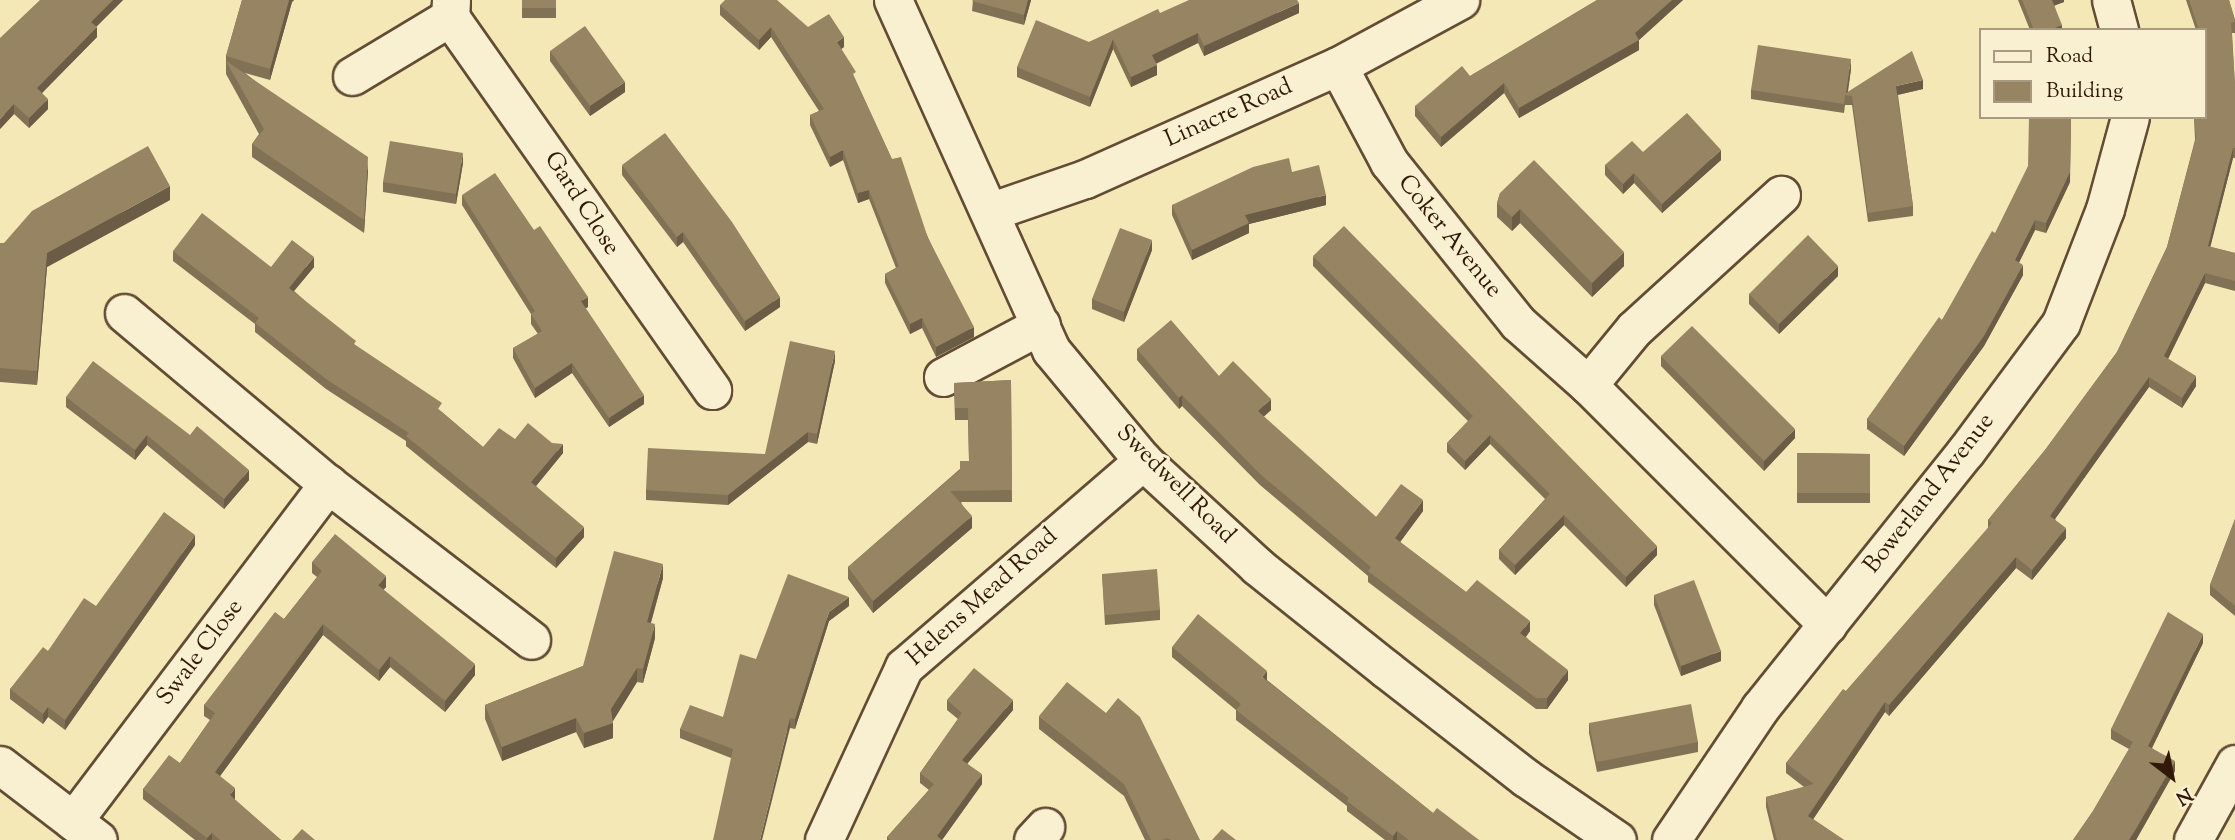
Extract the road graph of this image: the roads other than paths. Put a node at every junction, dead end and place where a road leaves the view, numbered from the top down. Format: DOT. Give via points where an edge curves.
graph roads {
  1 [pos="893,0"];
  2 [pos="1460,0"];
  3 [pos="2111,0"];
  4 [pos="450,9"];
  5 [pos="2118,28"];
  6 [pos="1338,66"];
  7 [pos="352,76"];
  8 [pos="2129,119"];
  9 [pos="1781,195"];
  10 [pos="992,211"];
  11 [pos="124,313"];
  12 [pos="1041,326"];
  13 [pos="943,377"];
  14 [pos="1588,385"];
  15 [pos="712,390"];
  16 [pos="1143,461"];
  17 [pos="328,484"];
  18 [pos="1828,625"];
  19 [pos="531,640"];
  20 [pos="2235,764"];
  21 [pos="0,765"];
  22 [pos="86,830"];
  23 [pos="824,840"];
  24 [pos="1617,840"];
  25 [pos="1671,840"];
  26 [pos="2193,840"];
  1 -- 10 [label="street, Swedwell Road"];
  2 -- 6 [label="street, Linacre Road"];
  3 -- 5 [label="street"];
  4 -- 7 [label="street, Gard Close"];
  4 -- 15 [label="street, Gard Close"];
  6 -- 10 [label="street, Linacre Road" via="1085,179"];
  6 -- 14 [label="street, Coker Avenue" via="1389,162 1518,323"];
  8 -- 18 [label="street, Bowerland Avenue" via="2105,209 2061,323"];
  9 -- 14 [label="street" via="1634,329"];
  10 -- 12 [label="street, Swedwell Road"];
  11 -- 17 [label="street"];
  12 -- 13 [label="street"];
  12 -- 16 [label="street, Swedwell Road" via="1051,350"];
  14 -- 18 [label="street, Coker Avenue"];
  16 -- 23 [label="street, Helens Mead Road" via="904,667"];
  16 -- 24 [label="street, Swedwell Road" via="1289,592 1525,778"];
  17 -- 19 [label="street"];
  17 -- 22 [label="street, Swale Close"];
  18 -- 25 [label="street, Bowerland Avenue" via="1760,708"];
  20 -- 26 [label="street"];
  21 -- 22 [label="street"];
}
